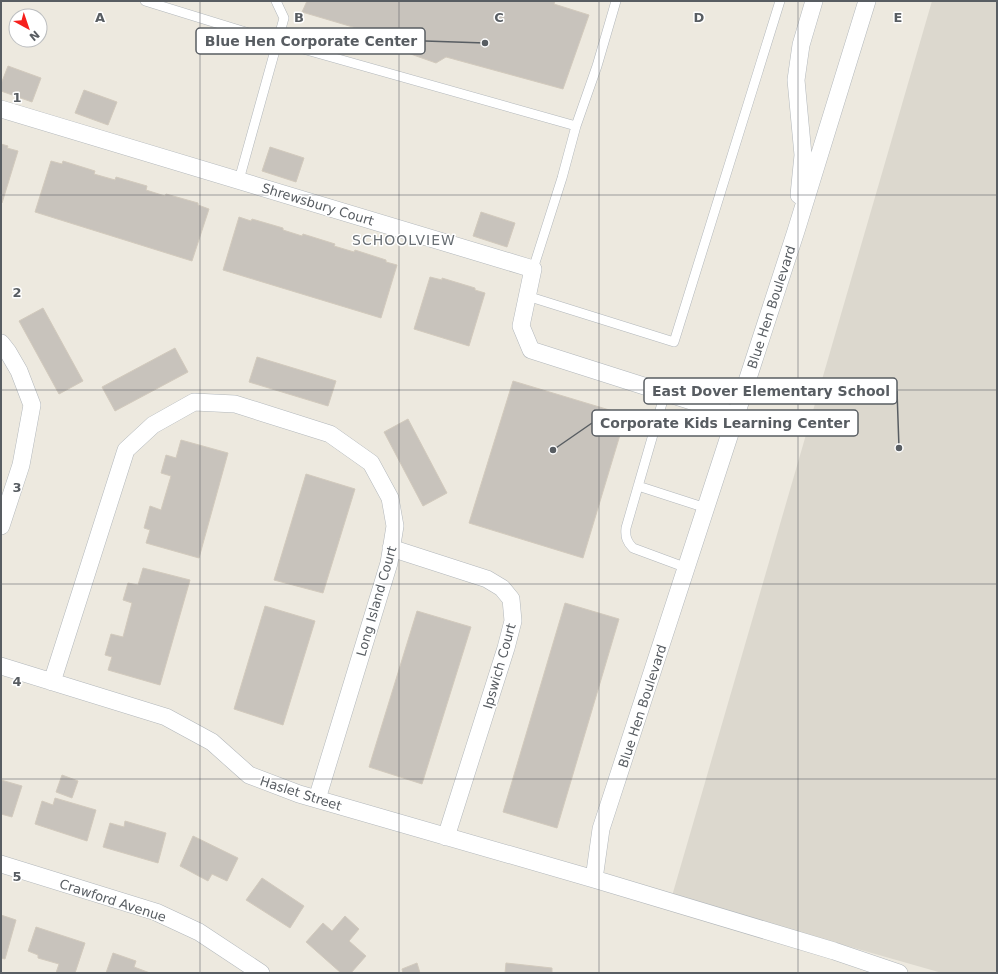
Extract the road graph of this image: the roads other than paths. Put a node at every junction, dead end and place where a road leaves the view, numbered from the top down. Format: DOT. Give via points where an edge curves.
graph roads {
  1 [pos="145,1"];
  2 [pos="276,1"];
  3 [pos="616,1"];
  4 [pos="780,1"];
  5 [pos="814,1"];
  6 [pos="867,1"];
  7 [pos="278,42"];
  8 [pos="1,109"];
  9 [pos="576,126"];
  10 [pos="238,180"];
  11 [pos="796,231"];
  12 [pos="533,269"];
  13 [pos="527,296"];
  14 [pos="1,344"];
  15 [pos="665,393"];
  16 [pos="735,415"];
  17 [pos="638,486"];
  18 [pos="706,508"];
  19 [pos="1,526"];
  20 [pos="391,548"];
  21 [pos="687,568"];
  22 [pos="1,666"];
  23 [pos="52,682"];
  24 [pos="317,799"];
  25 [pos="446,837"];
  26 [pos="1,864"];
  27 [pos="594,879"];
  28 [pos="261,973"];
  29 [pos="899,973"];
  1 -- 7 [label="lane"];
  2 -- 7 [label="lane" via="284,18"];
  3 -- 9 [label="lane"];
  4 -- 13 [label="lane" via="674,342"];
  5 -- 11 [label="street, Blue Hen Boulevard" via="801,45 796,80 803,156"];
  6 -- 11 [label="street, Blue Hen Boulevard"];
  7 -- 9 [label="lane"];
  7 -- 10 [label="lane"];
  8 -- 10 [label="street, Shrewsbury Court"];
  9 -- 12 [label="lane"];
  10 -- 12 [label="street, Shrewsbury Court"];
  11 -- 16 [label="street, Blue Hen Boulevard"];
  12 -- 13 [label="street"];
  13 -- 15 [label="street" via="521,326 530,350"];
  14 -- 19 [label="street" via="19,371 32,405 21,465"];
  15 -- 16 [label="street"];
  15 -- 17 [label="lane"];
  16 -- 18 [label="street, Blue Hen Boulevard"];
  17 -- 18 [label="lane"];
  17 -- 21 [label="lane" via="626,528 628,543 633,548"];
  18 -- 21 [label="street, Blue Hen Boulevard"];
  20 -- 23 [label="street, Long Island Court" via="395,526 390,498 371,463 330,434 235,404 194,402 152,425 126,450"];
  20 -- 24 [label="street, Long Island Court" via="389,563"];
  20 -- 25 [label="street, Ipswich Court" via="487,579 502,588 512,599 513,621 506,648"];
  21 -- 27 [label="street, Blue Hen Boulevard" via="602,829"];
  22 -- 23 [label="street, Haslet Street"];
  23 -- 24 [label="street, Haslet Street" via="166,717 212,742 249,775"];
  24 -- 25 [label="street, Haslet Street"];
  25 -- 27 [label="street, Haslet Street"];
  26 -- 28 [label="street, Crawford Avenue" via="156,912 199,932"];
  27 -- 29 [label="street"];
}
